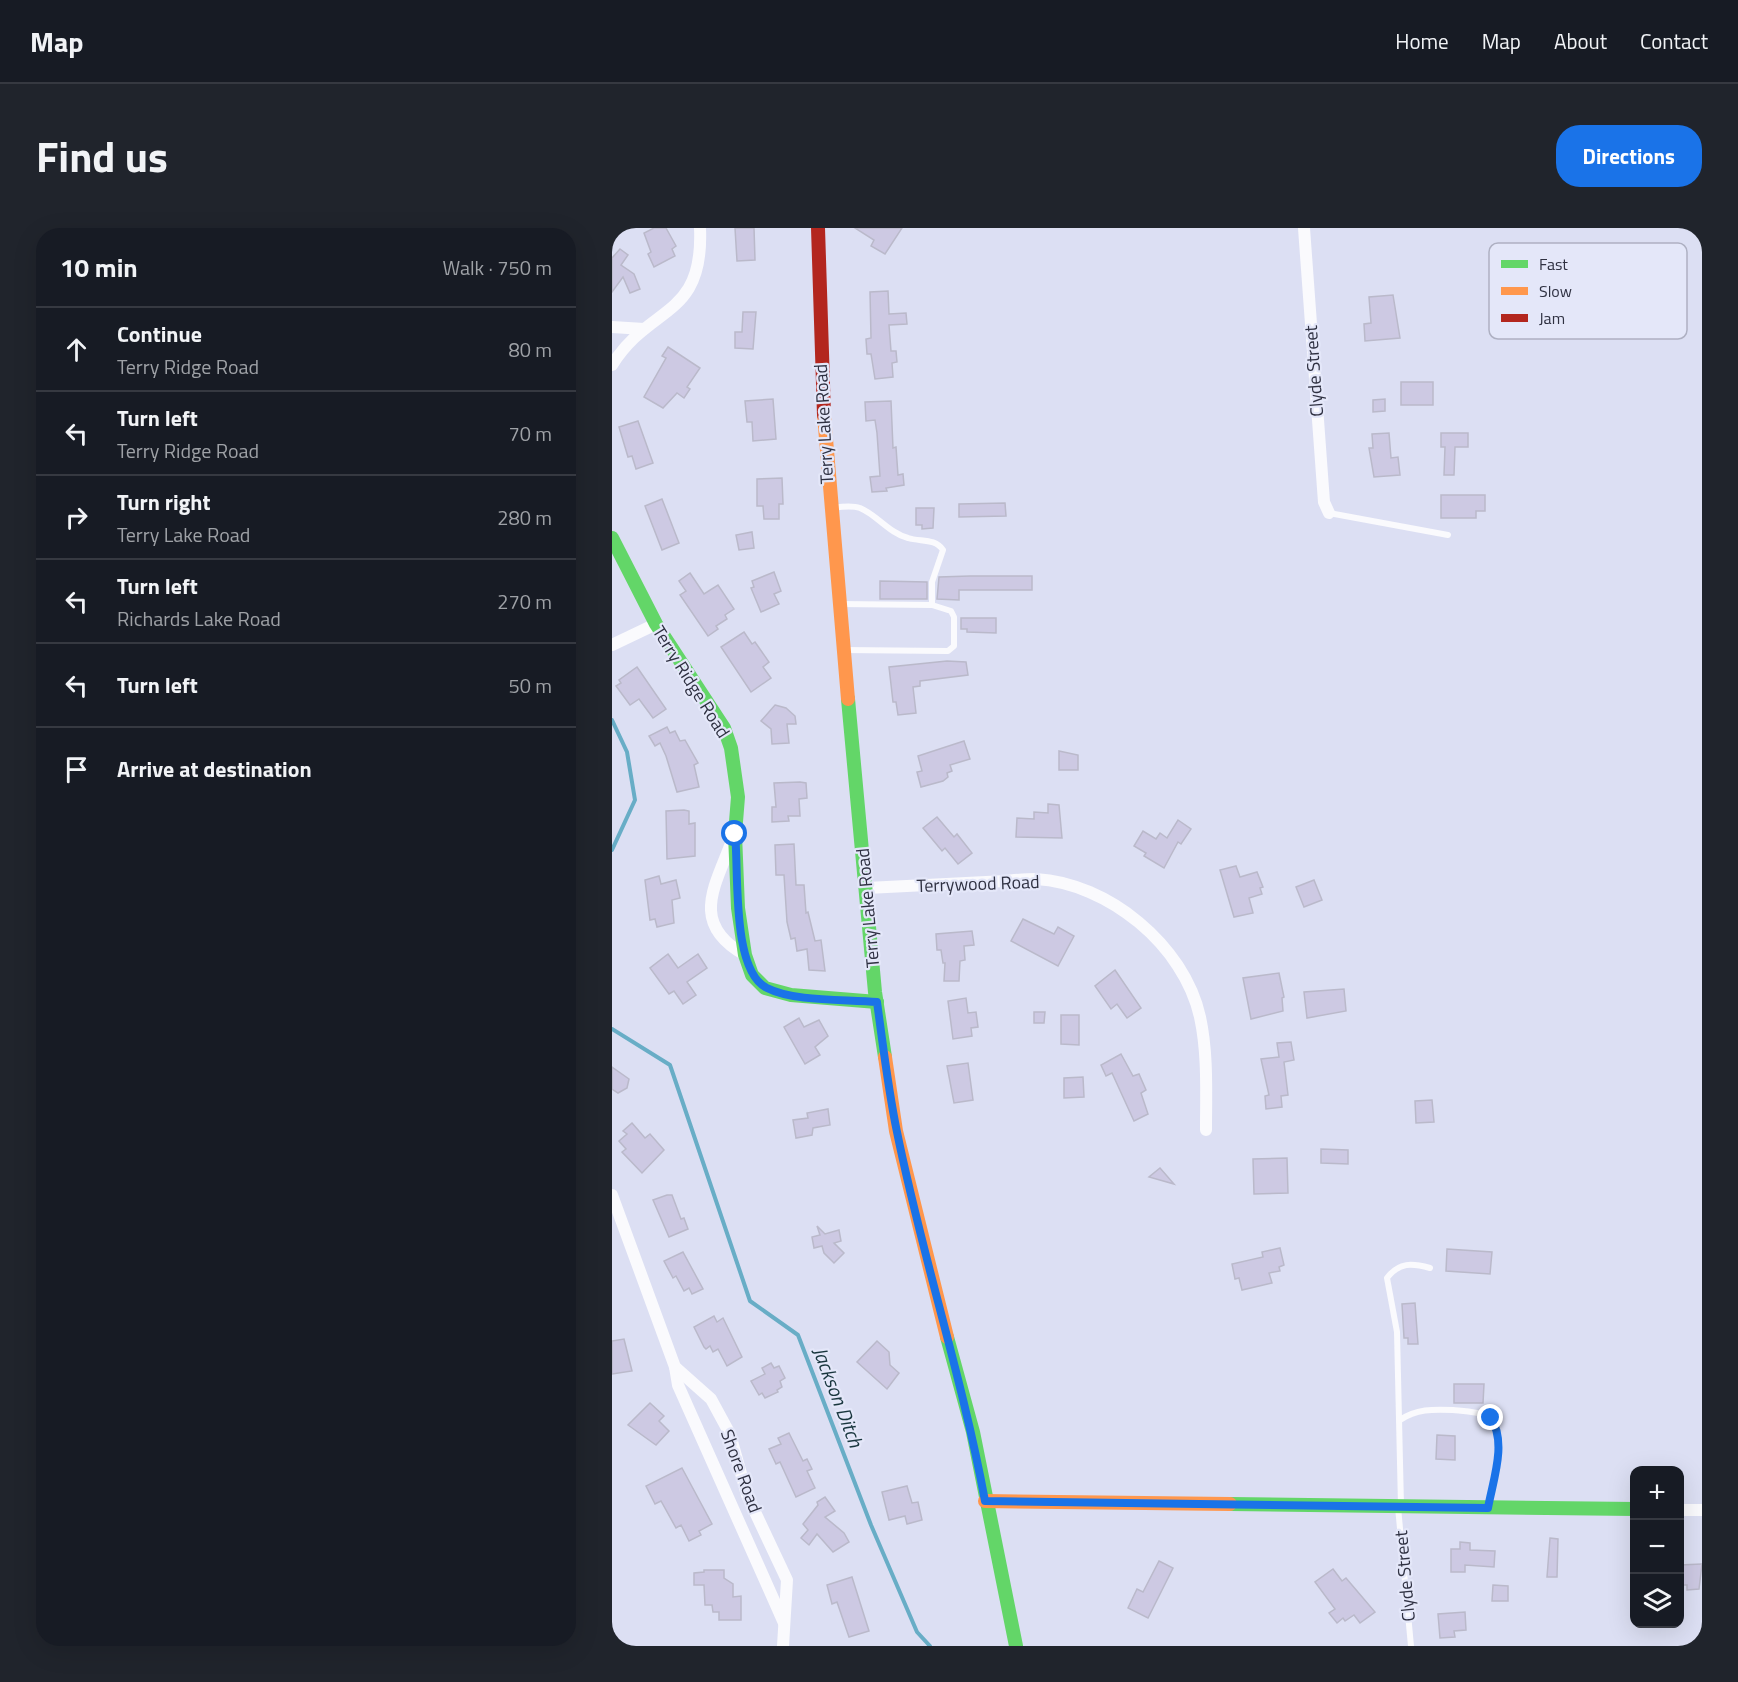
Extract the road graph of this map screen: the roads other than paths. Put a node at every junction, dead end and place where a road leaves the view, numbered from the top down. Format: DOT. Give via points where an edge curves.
graph roads {
  1 [pos="700,228"];
  2 [pos="818,228"];
  3 [pos="1304,228"];
  4 [pos="612,327"];
  5 [pos="644,328"];
  6 [pos="612,366"];
  7 [pos="829,508"];
  8 [pos="1329,513"];
  9 [pos="1448,535"];
  10 [pos="612,538"];
  11 [pos="838,604"];
  12 [pos="932,605"];
  13 [pos="656,624"];
  14 [pos="612,645"];
  15 [pos="843,650"];
  16 [pos="735,834"];
  17 [pos="867,888"];
  18 [pos="745,955"];
  19 [pos="877,1002"];
  20 [pos="1206,1130"];
  21 [pos="612,1194"];
  22 [pos="1430,1268"];
  23 [pos="675,1367"];
  24 [pos="1400,1420"];
  25 [pos="985,1501"];
  26 [pos="1400,1507"];
  27 [pos="1488,1508"];
  28 [pos="1630,1509"];
  29 [pos="1684,1510"];
  30 [pos="1702,1510"];
  31 [pos="784,1623"];
  32 [pos="783,1646"];
  33 [pos="1016,1646"];
  34 [pos="1412,1646"];
  1 -- 5 [label="street" via="696,276 666,313"];
  2 -- 7 [label="main road, Terry Lake Road"];
  3 -- 8 [label="street, Clyde Street" via="1324,502"];
  4 -- 5 [label="street"];
  5 -- 6 [label="street" via="623,347"];
  7 -- 11 [label="main road, Terry Lake Road"];
  7 -- 12 [label="lane" via="856,506 900,535 936,542 943,550 932,582"];
  8 -- 9 [label="lane"];
  10 -- 13 [label="main road, Terry Ridge Road"];
  11 -- 12 [label="lane"];
  11 -- 15 [label="main road, Terry Lake Road"];
  12 -- 15 [label="lane" via="951,611 954,617 954,646 948,651"];
  13 -- 14 [label="street"];
  13 -- 16 [label="main road, Terry Ridge Road" via="724,728 736,773"];
  15 -- 17 [label="main road, Terry Lake Road"];
  16 -- 18 [label="main road, Terry Ridge Road" via="738,908"];
  16 -- 18 [label="street, Terry Ridge Road" via="710,893 712,921 727,945"];
  17 -- 19 [label="main road, Terry Lake Road"];
  17 -- 20 [label="street, Terrywood Road" via="1035,879 1069,884 1101,896 1131,915 1154,936 1191,990 1205,1048"];
  18 -- 19 [label="main road, Terry Ridge Road" via="752,975 765,988 791,995"];
  19 -- 25 [label="main road, Terry Lake Road" via="896,1131 973,1432"];
  21 -- 23 [label="street, Shore Road"];
  22 -- 24 [label="lane, Clyde Street" via="1412,1262 1394,1269 1387,1278 1397,1332"];
  23 -- 31 [label="street, Shore Road" via="678,1385"];
  23 -- 31 [label="street, Shore Road" via="711,1399 730,1434 747,1495 787,1580"];
  24 -- 26 [label="lane, Clyde Street"];
  24 -- 27 [label="lane" via="1413,1412 1441,1410 1473,1412 1491,1418 1498,1429 1497,1462"];
  25 -- 26 [label="main road"];
  25 -- 33 [label="main road, Terry Lake Road"];
  26 -- 27 [label="main road"];
  26 -- 34 [label="lane, Clyde Street"];
  27 -- 28 [label="main road"];
  29 -- 30 [label="street"];
  31 -- 32 [label="street, Shore Road"];
}
